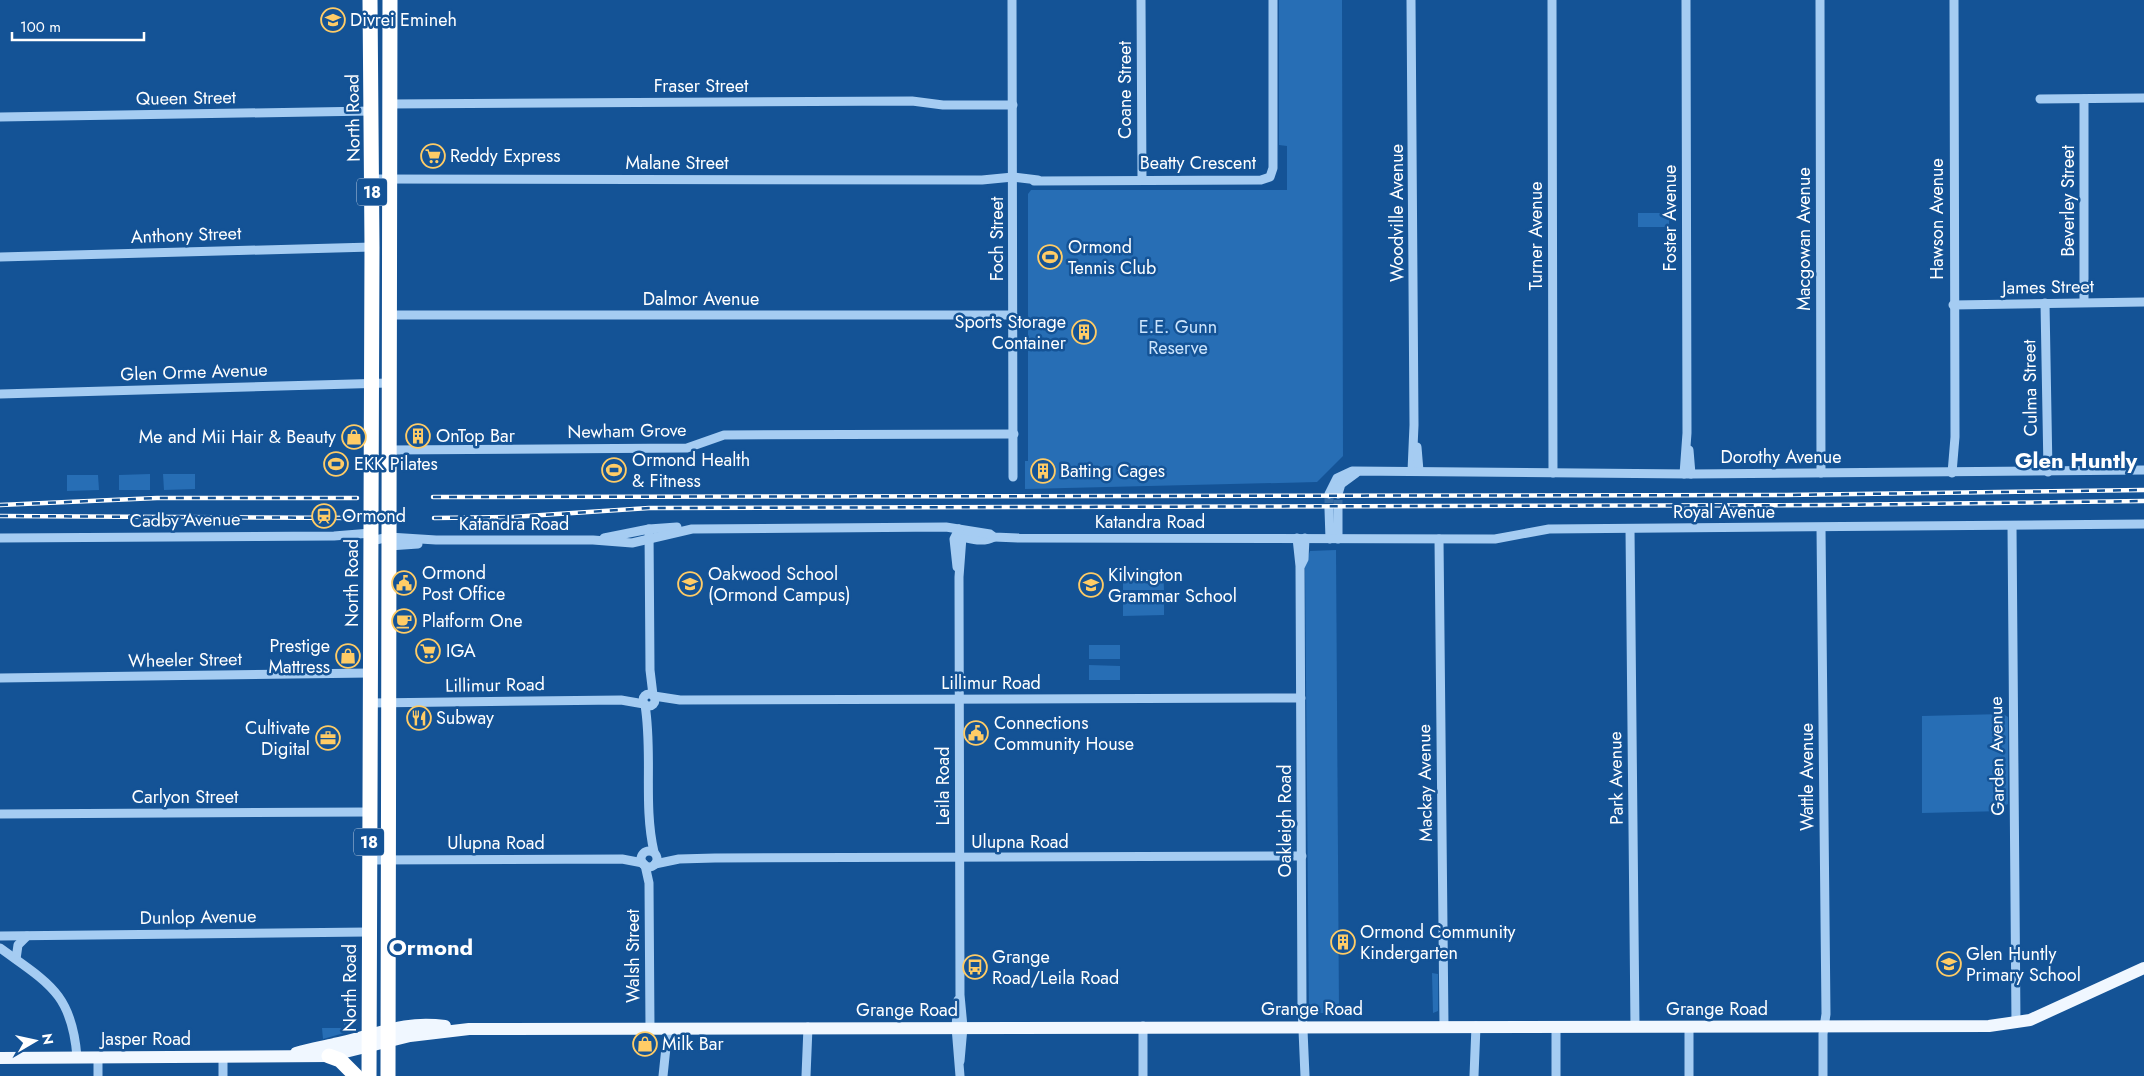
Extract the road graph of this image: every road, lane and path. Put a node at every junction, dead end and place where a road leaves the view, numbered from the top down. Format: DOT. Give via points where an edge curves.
graph roads {
  1 [pos="370,0"];
  2 [pos="390,0"];
  3 [pos="1012,0"];
  4 [pos="1141,0"];
  5 [pos="1273,0"];
  6 [pos="1411,0"];
  7 [pos="1552,0"];
  8 [pos="1954,0"];
  9 [pos="1686,1"];
  10 [pos="1820,2"];
  11 [pos="370,26"];
  12 [pos="390,26"];
  13 [pos="2144,98"];
  14 [pos="2040,99"];
  15 [pos="2084,99"];
  16 [pos="390,104"];
  17 [pos="1013,105"];
  18 [pos="372,111"];
  19 [pos="0,118"];
  20 [pos="372,180"];
  21 [pos="389,180"];
  22 [pos="1013,180"];
  23 [pos="1142,180"];
  24 [pos="372,247"];
  25 [pos="0,256"];
  26 [pos="2084,302"];
  27 [pos="2144,302"];
  28 [pos="2045,303"];
  29 [pos="1954,305"];
  30 [pos="389,315"];
  31 [pos="1013,316"];
  32 [pos="388,383"];
  33 [pos="371,384"];
  34 [pos="0,394"];
  35 [pos="1014,434"];
  36 [pos="388,450"];
  37 [pos="2144,470"];
  38 [pos="1415,471"];
  39 [pos="1553,472"];
  40 [pos="2048,472"];
  41 [pos="1821,473"];
  42 [pos="1955,473"];
  43 [pos="1687,474"];
  44 [pos="1013,477"];
  45 [pos="1334,494"];
  46 [pos="1334,509"];
  47 [pos="2144,524"];
  48 [pos="2012,526"];
  49 [pos="1822,528"];
  50 [pos="649,529"];
  51 [pos="692,529"];
  52 [pos="1630,529"];
  53 [pos="959,533"];
  54 [pos="371,537"];
  55 [pos="0,538"];
  56 [pos="1301,538"];
  57 [pos="649,539"];
  58 [pos="1334,539"];
  59 [pos="1439,539"];
  60 [pos="593,540"];
  61 [pos="389,541"];
  62 [pos="370,673"];
  63 [pos="0,678"];
  64 [pos="1301,698"];
  65 [pos="959,699"];
  66 [pos="649,700"];
  67 [pos="388,702"];
  68 [pos="370,703"];
  69 [pos="370,812"];
  70 [pos="0,814"];
  71 [pos="1302,856"];
  72 [pos="959,858"];
  73 [pos="388,859"];
  74 [pos="649,859"];
  75 [pos="369,860"];
  76 [pos="368,932"];
  77 [pos="0,936"];
  78 [pos="28,936"];
  79 [pos="0,948"];
  80 [pos="16,959"];
  81 [pos="2144,968"];
  82 [pos="388,978"];
  83 [pos="368,980"];
  84 [pos="2020,1022"];
  85 [pos="1143,1026"];
  86 [pos="1303,1026"];
  87 [pos="1444,1026"];
  88 [pos="1473,1026"];
  89 [pos="1556,1026"];
  90 [pos="1635,1026"];
  91 [pos="1689,1026"];
  92 [pos="1824,1026"];
  93 [pos="805,1027"];
  94 [pos="960,1027"];
  95 [pos="659,1028"];
  96 [pos="388,1035"];
  97 [pos="369,1040"];
  98 [pos="292,1054"];
  99 [pos="224,1056"];
  100 [pos="329,1056"];
  101 [pos="77,1057"];
  102 [pos="98,1057"];
  103 [pos="0,1058"];
  104 [pos="390,1072"];
  105 [pos="98,1076"];
  106 [pos="224,1076"];
  107 [pos="356,1076"];
  108 [pos="369,1076"];
  109 [pos="664,1076"];
  110 [pos="806,1076"];
  111 [pos="960,1076"];
  112 [pos="1143,1076"];
  113 [pos="1305,1076"];
  114 [pos="1474,1076"];
  115 [pos="1556,1076"];
  116 [pos="1689,1076"];
  117 [pos="1823,1076"];
  1 -- 11 [label="highway, North Road / 18"];
  2 -- 12 [label="highway, North Road / 18"];
  3 -- 17 [label="street, Foch Street"];
  4 -- 23 [label="street, Coane Street"];
  5 -- 23 [label="street, Beatty Crescent" via="1272,175 1261,180"];
  6 -- 38 [label="street, Woodville Avenue"];
  7 -- 39 [label="street, Turner Avenue"];
  8 -- 29 [label="street, Hawson Avenue"];
  9 -- 43 [label="street, Foster Avenue"];
  10 -- 41 [label="street, Macgowan Avenue"];
  11 -- 12 [label="highway"];
  11 -- 18 [label="highway, North Road / 18"];
  12 -- 16 [label="highway, North Road / 18"];
  13 -- 15 [label="street"];
  14 -- 15 [label="street"];
  15 -- 26 [label="street, Beverley Street"];
  16 -- 17 [label="street, Fraser Street" via="912,100 948,105"];
  16 -- 21 [label="highway, North Road / 18"];
  17 -- 22 [label="street, Foch Street"];
  18 -- 19 [label="street, Queen Street"];
  18 -- 20 [label="highway, North Road / 18"];
  20 -- 21 [label="street, Malane Street"];
  20 -- 24 [label="highway, North Road / 18"];
  21 -- 22 [label="street, Malane Street"];
  21 -- 30 [label="highway, North Road / 18"];
  22 -- 23 [label="street, Beatty Crescent"];
  22 -- 31 [label="street, Foch Street"];
  24 -- 25 [label="street, Anthony Street"];
  24 -- 33 [label="highway, North Road / 18"];
  26 -- 27 [label="street, James Street"];
  26 -- 28 [label="street, James Street"];
  28 -- 29 [label="street, James Street"];
  28 -- 40 [label="street, Culma Street"];
  29 -- 42 [label="street, Hawson Avenue"];
  30 -- 31 [label="street, Dalmor Avenue"];
  30 -- 32 [label="highway, North Road / 18"];
  31 -- 35 [label="street, Foch Street"];
  32 -- 33 [label="street, Glen Orme Avenue"];
  32 -- 36 [label="highway, North Road / 18"];
  33 -- 34 [label="street, Glen Orme Avenue"];
  33 -- 54 [label="highway, North Road / 18"];
  35 -- 36 [label="street, Newham Grove" via="724,435 687,448"];
  35 -- 44 [label="street, Foch Street"];
  36 -- 61 [label="highway, North Road / 18"];
  37 -- 40 [label="street, Dorothy Avenue"];
  38 -- 39 [label="street, Dorothy Avenue"];
  38 -- 45 [label="street" via="1358,472 1341,484"];
  39 -- 43 [label="street, Dorothy Avenue"];
  40 -- 42 [label="street, Dorothy Avenue"];
  41 -- 42 [label="street, Dorothy Avenue"];
  41 -- 43 [label="street, Dorothy Avenue"];
  46 -- 58 [label="street"];
  47 -- 48 [label="street, Royal Avenue"];
  48 -- 49 [label="street, Royal Avenue"];
  48 -- 84 [label="street, Garden Avenue" via="2016,986"];
  49 -- 52 [label="street, Royal Avenue"];
  49 -- 92 [label="street, Wattle Avenue"];
  50 -- 51 [label="street, Katandra Road"];
  50 -- 57 [label="street, Walsh Street"];
  50 -- 60 [label="street, Katandra Road"];
  51 -- 53 [label="street, Katandra Road" via="937,528"];
  51 -- 57 [label="street, Katandra Road"];
  52 -- 59 [label="street, Royal Avenue" via="1549,529 1503,539"];
  52 -- 90 [label="street, Park Avenue"];
  53 -- 56 [label="street, Katandra Road" via="990,534 994,537"];
  53 -- 65 [label="street, Leila Road"];
  54 -- 55 [label="street, Cadby Avenue"];
  54 -- 61 [label="street, Katandra Road"];
  54 -- 62 [label="highway, North Road / 18"];
  56 -- 58 [label="street, Royal Avenue"];
  56 -- 64 [label="street, Oakleigh Road" via="1304,559 1300,566"];
  57 -- 60 [label="street, Katandra Road" via="632,543"];
  57 -- 66 [label="street, Walsh Street"];
  58 -- 59 [label="street, Royal Avenue"];
  59 -- 87 [label="street, Mackay Avenue"];
  60 -- 61 [label="street, Katandra Road"];
  61 -- 67 [label="highway, North Road / 18"];
  62 -- 63 [label="street, Wheeler Street"];
  62 -- 68 [label="highway, North Road / 18"];
  64 -- 65 [label="street, Lillimur Road"];
  64 -- 71 [label="street, Oakleigh Road"];
  65 -- 66 [label="street, Lillimur Road"];
  65 -- 72 [label="street, Leila Road"];
  66 -- 67 [label="street, Lillimur Road"];
  66 -- 74 [label="street, Walsh Street"];
  67 -- 68 [label="street, Lillimur Road"];
  67 -- 73 [label="highway, North Road / 18"];
  68 -- 69 [label="highway, North Road / 18"];
  69 -- 70 [label="street, Carlyon Street"];
  69 -- 75 [label="highway, North Road / 18"];
  71 -- 72 [label="street, Ulupna Road"];
  71 -- 86 [label="street, Oakleigh Road"];
  72 -- 74 [label="street, Ulupna Road"];
  72 -- 94 [label="street, Leila Road"];
  73 -- 74 [label="street, Ulupna Road"];
  73 -- 75 [label="street, Ulupna Road"];
  73 -- 82 [label="highway, North Road / 18"];
  74 -- 95 [label="street, Walsh Street"];
  75 -- 76 [label="highway, North Road / 18"];
  76 -- 78 [label="street, Dunlop Avenue"];
  76 -- 83 [label="highway, North Road / 18"];
  77 -- 78 [label="street, Dunlop Avenue"];
  78 -- 80 [label="street" via="18,945"];
  79 -- 80 [label="street"];
  80 -- 101 [label="street" via="62,999 73,1024"];
  81 -- 84 [label="main road, Grange Road"];
  82 -- 83 [label="highway"];
  82 -- 96 [label="highway, North Road / 18"];
  83 -- 97 [label="highway, North Road / 18"];
  84 -- 92 [label="main road, Grange Road" via="1989,1026"];
  85 -- 86 [label="main road, Grange Road"];
  85 -- 94 [label="main road, Grange Road"];
  85 -- 112 [label="street"];
  86 -- 87 [label="main road, Grange Road"];
  86 -- 113 [label="street, Oakleigh Road"];
  87 -- 88 [label="main road, Grange Road"];
  88 -- 89 [label="main road, Grange Road"];
  88 -- 114 [label="street"];
  89 -- 90 [label="main road, Grange Road"];
  89 -- 115 [label="street"];
  90 -- 91 [label="main road, Grange Road"];
  91 -- 92 [label="main road, Grange Road"];
  91 -- 116 [label="street"];
  92 -- 117 [label="street, Wattle Avenue"];
  93 -- 94 [label="main road, Grange Road"];
  93 -- 95 [label="main road, Grange Road"];
  93 -- 110 [label="street"];
  94 -- 111 [label="street, Leila Road"];
  95 -- 96 [label="main road, Grange Road" via="469,1029 410,1036"];
  95 -- 109 [label="street, Walsh Street"];
  96 -- 97 [label="main road, Grange Road"];
  96 -- 104 [label="highway, North Road / 18"];
  97 -- 98 [label="main road, Jasper Road"];
  97 -- 100 [label="main road, Jasper Road"];
  97 -- 108 [label="highway, North Road / 18"];
  98 -- 99 [label="main road, Jasper Road"];
  98 -- 100 [label="main road, Jasper Road"];
  99 -- 102 [label="main road, Jasper Road"];
  99 -- 106 [label="street"];
  100 -- 107 [label="highway" via="340,1060"];
  101 -- 102 [label="main road, Jasper Road"];
  101 -- 103 [label="main road, Jasper Road"];
  102 -- 105 [label="street"];
}
